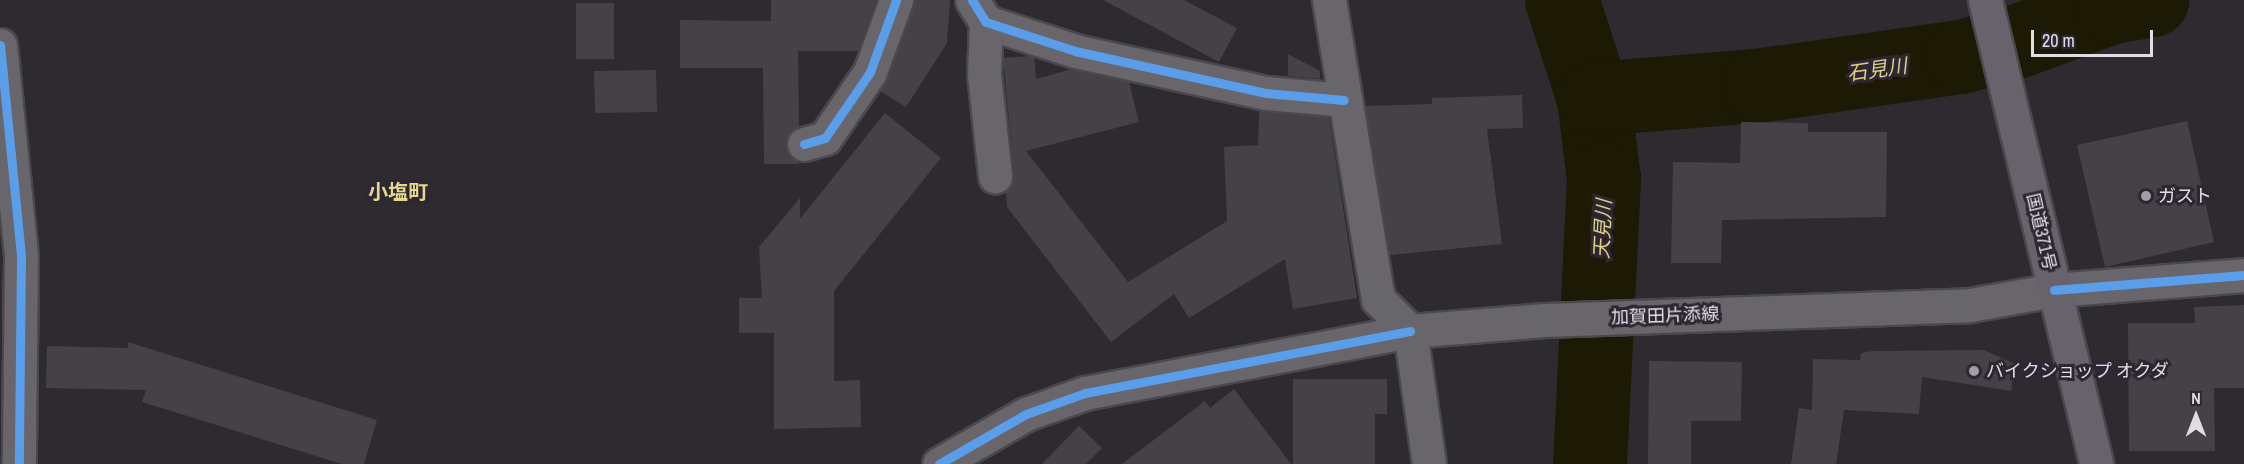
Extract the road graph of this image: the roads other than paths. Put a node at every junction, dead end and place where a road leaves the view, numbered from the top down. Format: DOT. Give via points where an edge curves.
graph roads {
  1 [pos="896,0"];
  2 [pos="1329,0"];
  3 [pos="1985,0"];
  4 [pos="979,11"];
  5 [pos="0,45"];
  6 [pos="1344,100"];
  7 [pos="804,144"];
  8 [pos="995,176"];
  9 [pos="10,253"];
  10 [pos="2244,275"];
  11 [pos="2054,290"];
  12 [pos="1410,331"];
  13 [pos="20,464"];
  14 [pos="939,464"];
  15 [pos="1429,464"];
  16 [pos="2096,464"];
  1 -- 7 [label="street" via="870,72 825,138"];
  2 -- 6 [label="street"];
  3 -- 11 [label="highway, 国道371号"];
  4 -- 6 [label="street" via="1075,51 1266,93"];
  4 -- 8 [label="street"];
  5 -- 9 [label="street"];
  6 -- 12 [label="street" via="1356,151 1378,298"];
  9 -- 13 [label="street"];
  10 -- 11 [label="street, 加賀田片添線"];
  11 -- 12 [label="street, 加賀田片添線" via="1970,305 1545,320"];
  11 -- 16 [label="highway, 国道371号"];
  12 -- 14 [label="street, 加賀田片添線" via="1085,393 1026,414"];
  12 -- 15 [label="street"];
}
